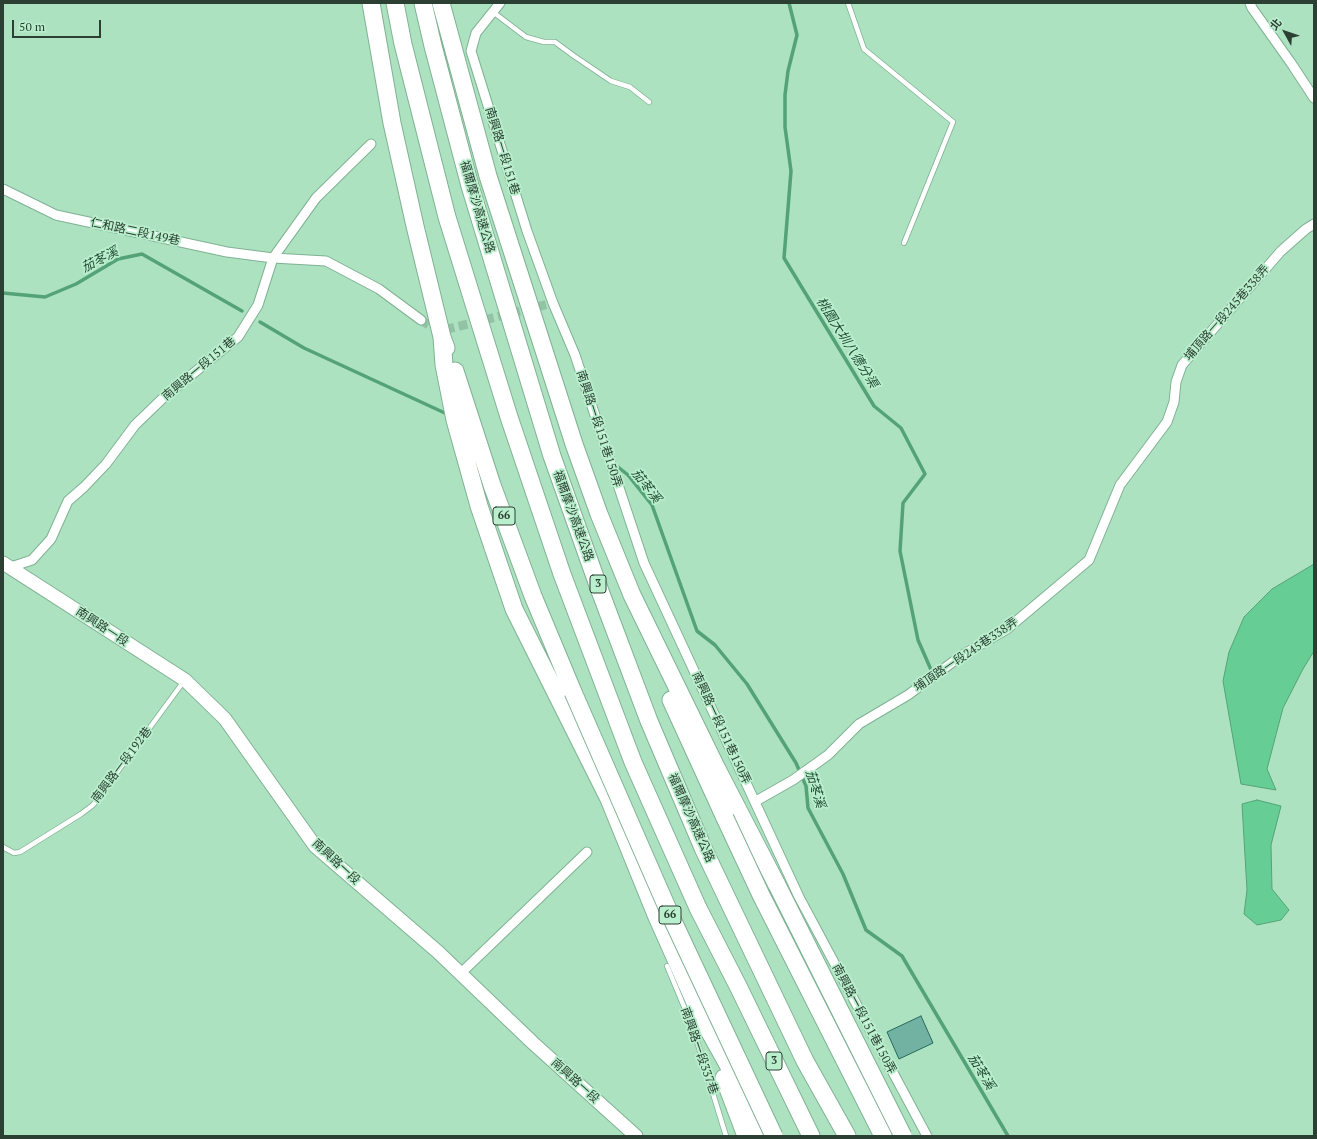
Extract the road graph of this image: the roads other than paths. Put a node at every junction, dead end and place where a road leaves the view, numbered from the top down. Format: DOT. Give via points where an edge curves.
graph roads {
  1 [pos="371,3"];
  2 [pos="395,3"];
  3 [pos="423,3"];
  4 [pos="440,3"];
  5 [pos="500,3"];
  6 [pos="848,3"];
  7 [pos="1250,3"];
  8 [pos="493,12"];
  9 [pos="1314,98"];
  10 [pos="649,102"];
  11 [pos="372,144"];
  12 [pos="3,188"];
  13 [pos="1314,224"];
  14 [pos="904,243"];
  15 [pos="273,258"];
  16 [pos="553,304"];
  17 [pos="421,320"];
  18 [pos="442,337"];
  19 [pos="7,565"];
  20 [pos="632,595"];
  21 [pos="185,680"];
  22 [pos="756,801"];
  23 [pos="3,847"];
  24 [pos="587,852"];
  25 [pos="667,966"];
  26 [pos="460,974"];
  27 [pos="702,1018"];
  28 [pos="636,1136"];
  29 [pos="726,1136"];
  30 [pos="746,1136"];
  31 [pos="764,1136"];
  32 [pos="774,1136"];
  33 [pos="811,1136"];
  34 [pos="847,1136"];
  35 [pos="883,1136"];
  36 [pos="903,1136"];
  37 [pos="928,1136"];
  1 -- 18 [label="highway" via="392,123"];
  2 -- 33 [label="highway, 3" via="449,225 504,402 562,574 636,769 698,908"];
  3 -- 34 [label="highway, 福爾摩沙高速公路 / 3" via="470,186 552,456 649,722 703,848 805,1062"];
  4 -- 20 [label="highway" via="488,176 574,444"];
  5 -- 8 [label="street, 南興路一段151巷"];
  6 -- 14 [label="lane" via="864,48 953,122"];
  7 -- 9 [label="street"];
  8 -- 10 [label="lane" via="526,37 555,42 611,81 630,87"];
  8 -- 16 [label="street, 南興路一段151巷" via="476,33 471,51 527,231"];
  11 -- 15 [label="street, 南興路一段151巷" via="316,198"];
  12 -- 15 [label="street, 仁和路二段149巷" via="56,215 227,252"];
  13 -- 22 [label="street, 埔頂路一段245巷338弄" via="1281,252 1182,365 1167,422 1120,485 1090,560 1008,629 961,656 908,695 859,724 812,767"];
  15 -- 17 [label="street" via="326,261 379,289"];
  15 -- 19 [label="street, 南興路一段151巷" via="258,306 238,336 163,398 135,425 106,464 68,501 50,539 32,560"];
  16 -- 22 [label="street, 南興路一段151巷150弄" via="575,355 644,563"];
  18 -- 27 [label="highway" via="444,366 455,420 479,506 514,609 609,799"];
  18 -- 32 [label="highway, 66, bridge" via="533,596 673,921"];
  19 -- 21 [label="street, 南興路一段"];
  20 -- 35 [label="highway, bridge" via="668,692 702,772"];
  20 -- 36 [label="highway, bridge"];
  21 -- 23 [label="lane, 南興路一段192巷" via="93,805 20,852 14,853"];
  21 -- 26 [label="street, 南興路一段" via="226,719 316,846"];
  22 -- 37 [label="street, 南興路一段151巷150弄" via="799,897"];
  24 -- 26 [label="street"];
  25 -- 29 [label="lane, 南興路一段337巷" via="693,1028"];
  26 -- 28 [label="street, 南興路一段"];
  27 -- 30 [label="highway"];
  27 -- 31 [label="highway"];
}
